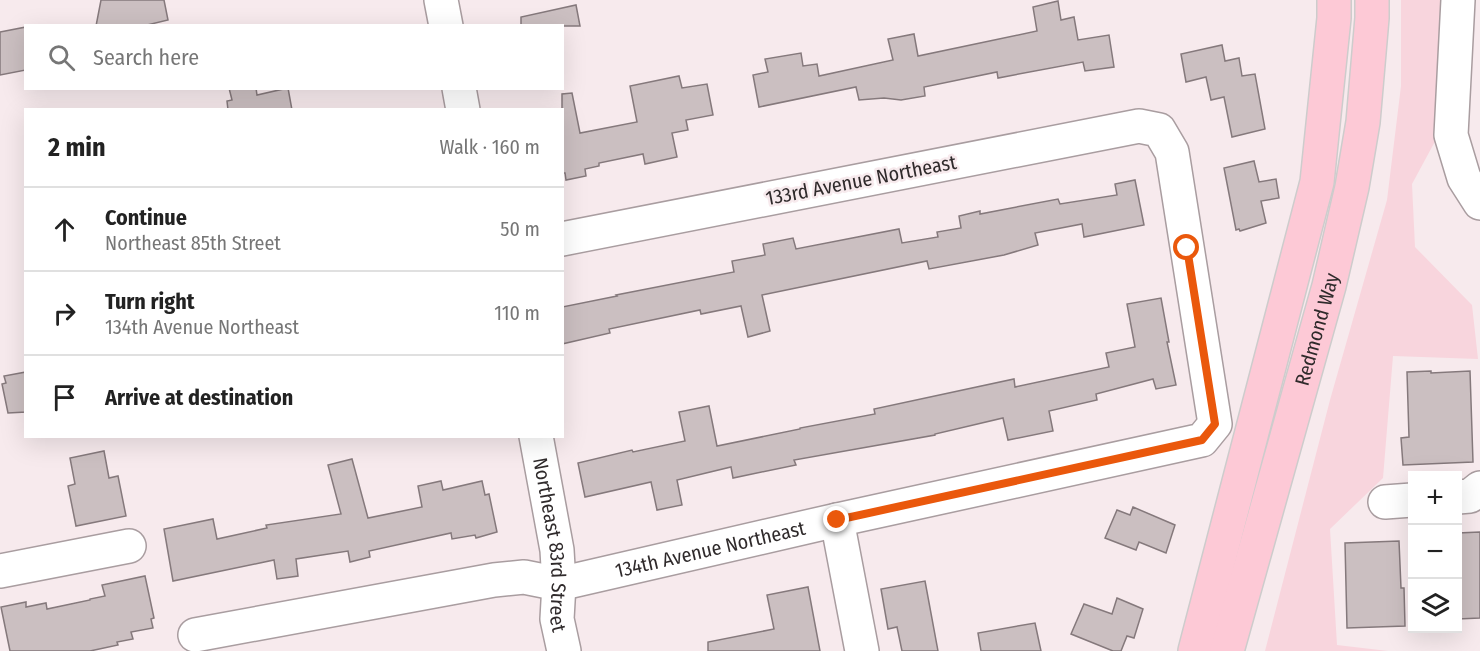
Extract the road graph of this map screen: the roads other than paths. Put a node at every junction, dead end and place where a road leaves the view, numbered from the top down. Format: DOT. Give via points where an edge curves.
graph roads {
  1 [pos="441,0"];
  2 [pos="1334,0"];
  3 [pos="1372,0"];
  4 [pos="1458,0"];
  5 [pos="446,24"];
  6 [pos="459,90"];
  7 [pos="463,108"];
  8 [pos="1480,203"];
  9 [pos="564,238"];
  10 [pos="1215,424"];
  11 [pos="536,438"];
  12 [pos="1480,488"];
  13 [pos="1462,497"];
  14 [pos="837,520"];
  15 [pos="129,546"];
  16 [pos="0,572"];
  17 [pos="559,584"];
  18 [pos="195,635"];
  19 [pos="564,651"];
  20 [pos="862,651"];
  21 [pos="1194,651"];
  22 [pos="1227,651"];
  1 -- 5 [label="street"];
  2 -- 21 [label="main road, Redmond Way" via="1317,182"];
  3 -- 22 [label="main road, Redmond Way" via="1363,122 1352,187 1329,286"];
  4 -- 8 [label="street" via="1451,135 1464,178"];
  6 -- 7 [label="street"];
  9 -- 10 [label="street, 133rd Avenue Northeast" via="1139,126 1159,130 1172,152"];
  10 -- 14 [label="street, 134th Avenue Northeast" via="1202,440"];
  11 -- 17 [label="street, Northeast 83rd Street" via="557,550"];
  12 -- 13 [label="street"];
  14 -- 17 [label="street, 134th Avenue Northeast"];
  14 -- 20 [label="street"];
  15 -- 16 [label="street"];
  17 -- 18 [label="street, 134th Avenue Northeast" via="524,577 494,580"];
  17 -- 19 [label="street, Northeast 83rd Street" via="557,619"];
}
